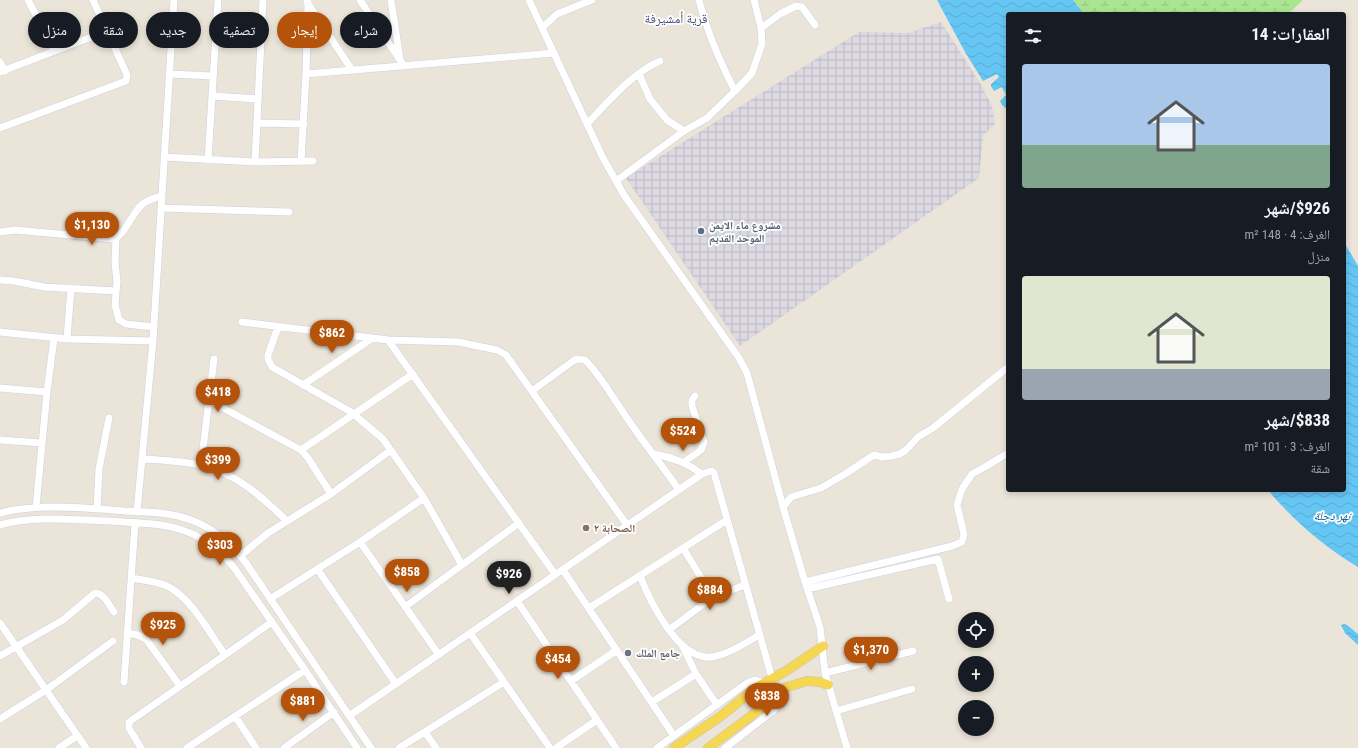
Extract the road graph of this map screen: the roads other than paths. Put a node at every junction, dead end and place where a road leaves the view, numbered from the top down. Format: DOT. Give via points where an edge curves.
graph roads {
  1 [pos="28,0"];
  2 [pos="94,0"];
  3 [pos="174,0"];
  4 [pos="218,0"];
  5 [pos="263,0"];
  6 [pos="360,0"];
  7 [pos="392,0"];
  8 [pos="529,0"];
  9 [pos="592,0"];
  10 [pos="699,0"];
  11 [pos="754,0"];
  12 [pos="307,1"];
  13 [pos="99,12"];
  14 [pos="815,25"];
  15 [pos="542,28"];
  16 [pos="761,28"];
  17 [pos="89,38"];
  18 [pos="115,48"];
  19 [pos="55,51"];
  20 [pos="554,53"];
  21 [pos="660,61"];
  22 [pos="0,62"];
  23 [pos="402,63"];
  24 [pos="352,70"];
  25 [pos="2,72"];
  26 [pos="169,74"];
  27 [pos="306,74"];
  28 [pos="639,74"];
  29 [pos="213,76"];
  30 [pos="735,91"];
  31 [pos="212,96"];
  32 [pos="258,99"];
  33 [pos="257,123"];
  34 [pos="304,124"];
  35 [pos="588,124"];
  36 [pos="0,128"];
  37 [pos="684,131"];
  38 [pos="164,157"];
  39 [pos="208,160"];
  40 [pos="313,161"];
  41 [pos="255,162"];
  42 [pos="301,162"];
  43 [pos="616,181"];
  44 [pos="161,196"];
  45 [pos="161,208"];
  46 [pos="289,212"];
  47 [pos="0,232"];
  48 [pos="116,238"];
  49 [pos="0,280"];
  50 [pos="71,288"];
  51 [pos="116,291"];
  52 [pos="242,322"];
  53 [pos="154,327"];
  54 [pos="278,327"];
  55 [pos="0,332"];
  56 [pos="54,338"];
  57 [pos="67,339"];
  58 [pos="371,339"];
  59 [pos="388,340"];
  60 [pos="153,341"];
  61 [pos="214,359"];
  62 [pos="1006,369"];
  63 [pos="413,374"];
  64 [pos="303,385"];
  65 [pos="0,388"];
  66 [pos="532,391"];
  67 [pos="47,392"];
  68 [pos="695,396"];
  69 [pos="210,401"];
  70 [pos="354,415"];
  71 [pos="109,418"];
  72 [pos="0,440"];
  73 [pos="42,443"];
  74 [pos="301,450"];
  75 [pos="391,450"];
  76 [pos="654,454"];
  77 [pos="1006,454"];
  78 [pos="142,459"];
  79 [pos="684,462"];
  80 [pos="201,465"];
  81 [pos="702,474"];
  82 [pos="679,490"];
  83 [pos="332,494"];
  84 [pos="424,498"];
  85 [pos="36,507"];
  86 [pos="783,507"];
  87 [pos="97,509"];
  88 [pos="137,512"];
  89 [pos="0,513"];
  90 [pos="155,513"];
  91 [pos="727,520"];
  92 [pos="287,521"];
  93 [pos="135,523"];
  94 [pos="519,523"];
  95 [pos="154,524"];
  96 [pos="0,525"];
  97 [pos="627,525"];
  98 [pos="360,542"];
  99 [pos="683,548"];
  100 [pos="240,556"];
  101 [pos="462,565"];
  102 [pos="318,570"];
  103 [pos="563,570"];
  104 [pos="556,574"];
  105 [pos="640,576"];
  106 [pos="131,578"];
  107 [pos="745,585"];
  108 [pos="806,585"];
  109 [pos="713,597"];
  110 [pos="270,599"];
  111 [pos="949,599"];
  112 [pos="517,601"];
  113 [pos="405,606"];
  114 [pos="589,608"];
  115 [pos="114,612"];
  116 [pos="272,622"];
  117 [pos="0,623"];
  118 [pos="670,629"];
  119 [pos="127,633"];
  120 [pos="470,633"];
  121 [pos="759,635"];
  122 [pos="113,641"];
  123 [pos="682,645"];
  124 [pos="16,646"];
  125 [pos="823,646"];
  126 [pos="617,650"];
  127 [pos="913,651"];
  128 [pos="225,655"];
  129 [pos="439,655"];
  130 [pos="0,656"];
  131 [pos="305,670"];
  132 [pos="786,671"];
  133 [pos="825,673"];
  134 [pos="696,674"];
  135 [pos="324,679"];
  136 [pos="768,680"];
  137 [pos="571,681"];
  138 [pos="124,682"];
  139 [pos="504,682"];
  140 [pos="396,684"];
  141 [pos="793,684"];
  142 [pos="316,685"];
  143 [pos="828,685"];
  144 [pos="180,686"];
  145 [pos="912,689"];
  146 [pos="46,690"];
  147 [pos="781,691"];
  148 [pos="652,702"];
  149 [pos="717,705"];
  150 [pos="836,711"];
  151 [pos="334,712"];
  152 [pos="235,716"];
  153 [pos="349,716"];
  154 [pos="0,719"];
  155 [pos="597,720"];
  156 [pos="425,732"];
  157 [pos="77,736"];
  158 [pos="674,736"];
  159 [pos="59,748"];
  160 [pos="86,748"];
  161 [pos="141,748"];
  162 [pos="187,748"];
  163 [pos="256,748"];
  164 [pos="284,748"];
  165 [pos="358,748"];
  166 [pos="371,748"];
  167 [pos="399,748"];
  168 [pos="436,748"];
  169 [pos="550,748"];
  170 [pos="556,748"];
  171 [pos="616,748"];
  172 [pos="657,748"];
  173 [pos="674,748"];
  174 [pos="708,748"];
  175 [pos="724,748"];
  176 [pos="847,748"];
  1 -- 19 [label="street"];
  2 -- 13 [label="street"];
  3 -- 26 [label="street"];
  4 -- 29 [label="street"];
  5 -- 32 [label="street"];
  6 -- 23 [label="street"];
  7 -- 23 [label="street"];
  8 -- 15 [label="street"];
  9 -- 15 [label="street" via="557,14"];
  10 -- 30 [label="street" via="723,68"];
  11 -- 16 [label="street"];
  12 -- 24 [label="street"];
  12 -- 27 [label="street"];
  14 -- 16 [label="street" via="802,7 796,6"];
  15 -- 20 [label="street"];
  16 -- 30 [label="street" via="762,44 752,73"];
  17 -- 19 [label="street"];
  18 -- 36 [label="street" via="128,75 126,81"];
  19 -- 25 [label="street"];
  20 -- 23 [label="street"];
  20 -- 35 [label="street"];
  21 -- 28 [label="street"];
  22 -- 25 [label="street"];
  23 -- 24 [label="street"];
  24 -- 27 [label="street"];
  26 -- 29 [label="street"];
  26 -- 38 [label="street"];
  27 -- 34 [label="street"];
  28 -- 35 [label="street" via="622,87"];
  28 -- 37 [label="street" via="650,98 666,120"];
  29 -- 31 [label="street"];
  30 -- 37 [label="street" via="707,118"];
  31 -- 32 [label="street"];
  31 -- 39 [label="street"];
  32 -- 33 [label="street"];
  33 -- 34 [label="street"];
  33 -- 41 [label="street"];
  34 -- 42 [label="street"];
  35 -- 43 [label="street"];
  37 -- 43 [label="street"];
  38 -- 39 [label="street"];
  38 -- 44 [label="street"];
  39 -- 41 [label="street"];
  40 -- 42 [label="street"];
  41 -- 42 [label="street"];
  43 -- 86 [label="street" via="747,373"];
  44 -- 45 [label="street"];
  44 -- 48 [label="street" via="141,205"];
  45 -- 46 [label="street"];
  45 -- 53 [label="street"];
  47 -- 48 [label="street" via="15,230"];
  48 -- 51 [label="street"];
  49 -- 50 [label="street" via="44,287"];
  50 -- 51 [label="street"];
  50 -- 57 [label="street"];
  51 -- 53 [label="street" via="115,305 121,322"];
  52 -- 54 [label="street"];
  53 -- 60 [label="street"];
  54 -- 58 [label="street"];
  54 -- 64 [label="street" via="268,355 270,363 276,370"];
  55 -- 56 [label="street"];
  56 -- 57 [label="street"];
  56 -- 67 [label="street"];
  57 -- 60 [label="street"];
  58 -- 59 [label="street"];
  58 -- 64 [label="street"];
  59 -- 63 [label="street"];
  59 -- 66 [label="street" via="458,342 497,350 506,355"];
  60 -- 78 [label="street"];
  61 -- 69 [label="street"];
  62 -- 86 [label="street" via="900,454 882,457 874,455 821,488 791,497"];
  63 -- 70 [label="street"];
  63 -- 94 [label="street"];
  64 -- 70 [label="street"];
  65 -- 67 [label="street"];
  66 -- 76 [label="street" via="573,361 585,360"];
  66 -- 97 [label="street"];
  67 -- 73 [label="street"];
  68 -- 79 [label="street" via="692,403 704,442 698,453"];
  69 -- 74 [label="street"];
  69 -- 80 [label="street"];
  70 -- 74 [label="street"];
  70 -- 75 [label="street" via="383,439"];
  71 -- 87 [label="street" via="99,469"];
  72 -- 73 [label="street"];
  73 -- 85 [label="street"];
  74 -- 83 [label="street"];
  75 -- 83 [label="street"];
  75 -- 84 [label="street"];
  76 -- 79 [label="street"];
  76 -- 82 [label="street"];
  77 -- 108 [label="street" via="972,474 962,489 958,505 964,534 962,542"];
  78 -- 80 [label="street"];
  78 -- 88 [label="street"];
  79 -- 81 [label="street"];
  80 -- 92 [label="street" via="241,482"];
  81 -- 82 [label="street"];
  81 -- 91 [label="street" via="711,471 714,473"];
  82 -- 97 [label="street"];
  83 -- 92 [label="street"];
  84 -- 98 [label="street"];
  84 -- 101 [label="street"];
  85 -- 87 [label="street"];
  85 -- 89 [label="street"];
  86 -- 108 [label="street"];
  87 -- 88 [label="street"];
  88 -- 90 [label="street"];
  90 -- 95 [label="street"];
  90 -- 100 [label="street" via="179,516 202,525 223,538"];
  91 -- 99 [label="street"];
  91 -- 107 [label="street"];
  92 -- 100 [label="street"];
  93 -- 95 [label="street"];
  93 -- 96 [label="street" via="44,518"];
  93 -- 106 [label="street"];
  94 -- 101 [label="street"];
  94 -- 104 [label="street"];
  95 -- 116 [label="street" via="173,527 216,548 235,569"];
  97 -- 103 [label="street"];
  98 -- 102 [label="street"];
  98 -- 113 [label="street"];
  99 -- 105 [label="street"];
  99 -- 109 [label="street"];
  100 -- 110 [label="street"];
  101 -- 113 [label="street"];
  102 -- 110 [label="street"];
  102 -- 140 [label="street"];
  103 -- 104 [label="street"];
  103 -- 114 [label="street"];
  104 -- 112 [label="street"];
  105 -- 114 [label="street"];
  105 -- 118 [label="street"];
  106 -- 119 [label="street"];
  106 -- 128 [label="street" via="160,584 180,594"];
  107 -- 109 [label="street"];
  107 -- 121 [label="street"];
  108 -- 111 [label="street" via="938,559"];
  108 -- 125 [label="street" via="820,627"];
  109 -- 118 [label="street"];
  110 -- 135 [label="street"];
  112 -- 120 [label="street"];
  112 -- 137 [label="street"];
  113 -- 129 [label="street"];
  114 -- 126 [label="street"];
  115 -- 124 [label="street" via="102,595 96,593 62,620"];
  116 -- 128 [label="street"];
  116 -- 131 [label="street"];
  117 -- 124 [label="street"];
  118 -- 123 [label="street"];
  119 -- 138 [label="street"];
  119 -- 144 [label="street" via="146,639"];
  120 -- 129 [label="street"];
  120 -- 139 [label="street"];
  121 -- 123 [label="street" via="718,655 706,657 695,654"];
  121 -- 136 [label="street"];
  122 -- 146 [label="street"];
  123 -- 134 [label="street"];
  124 -- 130 [label="street"];
  124 -- 146 [label="street"];
  125 -- 132 [label="main road"];
  125 -- 133 [label="street"];
  126 -- 137 [label="street"];
  126 -- 148 [label="street"];
  127 -- 133 [label="street"];
  128 -- 144 [label="street"];
  129 -- 140 [label="street"];
  131 -- 142 [label="street"];
  131 -- 152 [label="street"];
  132 -- 136 [label="main road"];
  132 -- 141 [label="main road"];
  133 -- 143 [label="street"];
  134 -- 148 [label="street"];
  134 -- 149 [label="street"];
  135 -- 142 [label="street"];
  135 -- 153 [label="street"];
  136 -- 149 [label="street" via="749,681"];
  136 -- 173 [label="main road"];
  137 -- 155 [label="street"];
  139 -- 156 [label="street"];
  139 -- 169 [label="street"];
  140 -- 153 [label="street"];
  141 -- 143 [label="main road" via="814,681"];
  141 -- 147 [label="main road"];
  142 -- 151 [label="street"];
  143 -- 150 [label="street"];
  144 -- 161 [label="street" via="129,722 129,728"];
  145 -- 150 [label="street"];
  146 -- 154 [label="street"];
  146 -- 157 [label="street"];
  147 -- 174 [label="main road"];
  147 -- 175 [label="street" via="780,702 773,711"];
  148 -- 158 [label="street"];
  149 -- 158 [label="street"];
  150 -- 176 [label="street"];
  151 -- 164 [label="street"];
  151 -- 165 [label="street"];
  152 -- 162 [label="street"];
  152 -- 163 [label="street"];
  153 -- 166 [label="street"];
  155 -- 170 [label="street"];
  155 -- 171 [label="street"];
  156 -- 167 [label="street"];
  156 -- 168 [label="street"];
  157 -- 159 [label="street"];
  157 -- 160 [label="street"];
  158 -- 172 [label="street"];
}
